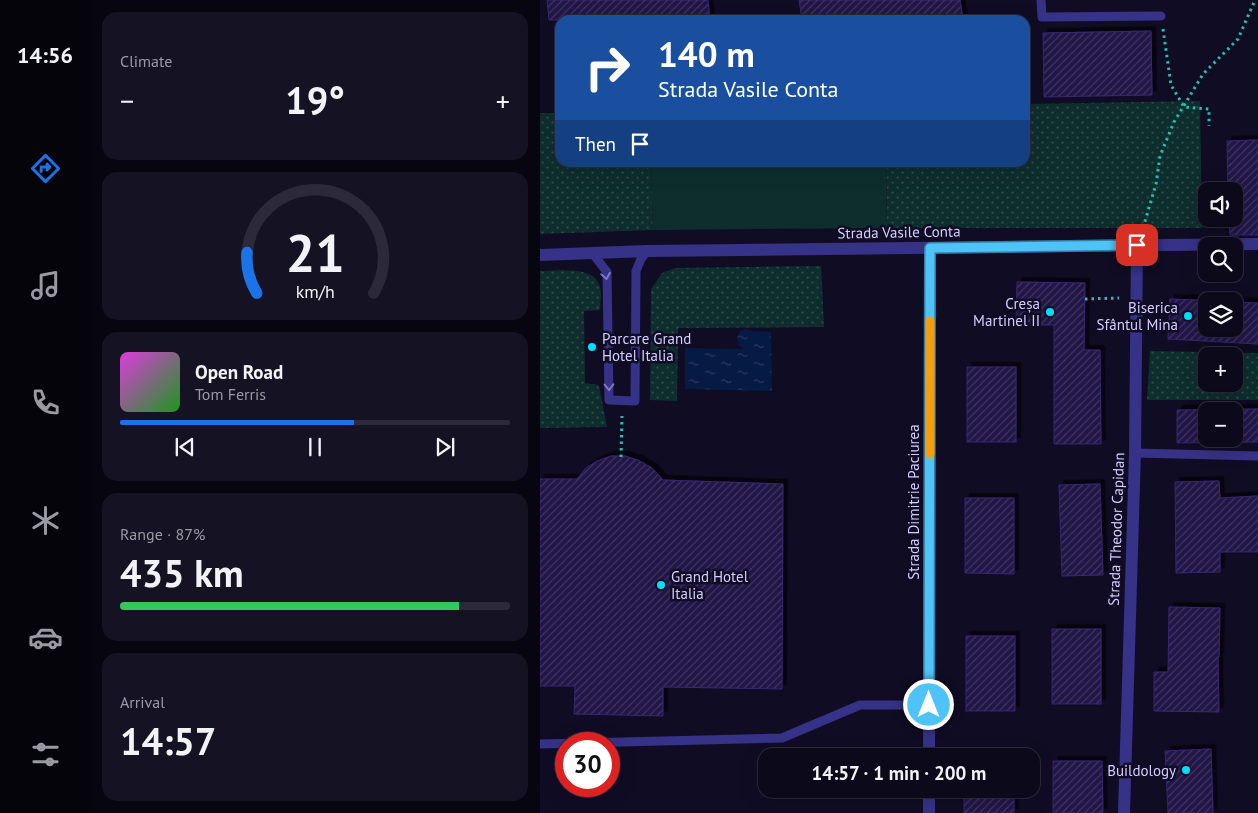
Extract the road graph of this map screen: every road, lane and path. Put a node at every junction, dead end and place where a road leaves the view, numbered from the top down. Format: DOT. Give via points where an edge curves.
graph roads {
  1 [pos="1041,0"];
  2 [pos="1255,0"];
  3 [pos="1161,16"];
  4 [pos="1184,107"];
  5 [pos="1209,126"];
  6 [pos="1258,244"];
  7 [pos="1137,245"];
  8 [pos="930,248"];
  9 [pos="648,251"];
  10 [pos="593,254"];
  11 [pos="540,255"];
  12 [pos="1137,298"];
  13 [pos="1084,299"];
  14 [pos="1134,453"];
  15 [pos="1258,456"];
  16 [pos="929,705"];
  17 [pos="540,744"];
  18 [pos="929,748"];
  19 [pos="929,798"];
  20 [pos="929,813"];
  21 [pos="1124,813"];
  1 -- 3 [label="lane" via="1042,17"];
  2 -- 4 [label="path" via="1238,39 1203,74"];
  3 -- 4 [label="path" via="1171,85"];
  4 -- 5 [label="path" via="1209,109"];
  4 -- 7 [label="path" via="1160,156 1149,212"];
  6 -- 7 [label="street, Strada Vasile Conta"];
  7 -- 8 [label="street, Strada Vasile Conta"];
  7 -- 12 [label="street, Strada Theodor Capidan"];
  8 -- 9 [label="street, Strada Vasile Conta"];
  8 -- 16 [label="street, Strada Dimitrie Paciurea"];
  9 -- 10 [label="street, Strada Vasile Conta"];
  10 -- 9 [label="lane, one-way" via="607,272 609,400 635,401 636,271"];
  10 -- 11 [label="street, Strada Vasile Conta"];
  12 -- 13 [label="path"];
  12 -- 14 [label="street, Strada Theodor Capidan"];
  14 -- 15 [label="lane"];
  14 -- 21 [label="street, Strada Theodor Capidan"];
  16 -- 17 [label="lane" via="860,705 782,738"];
  16 -- 18 [label="street, Strada Dimitrie Paciurea"];
  19 -- 20 [label="street"];
}
